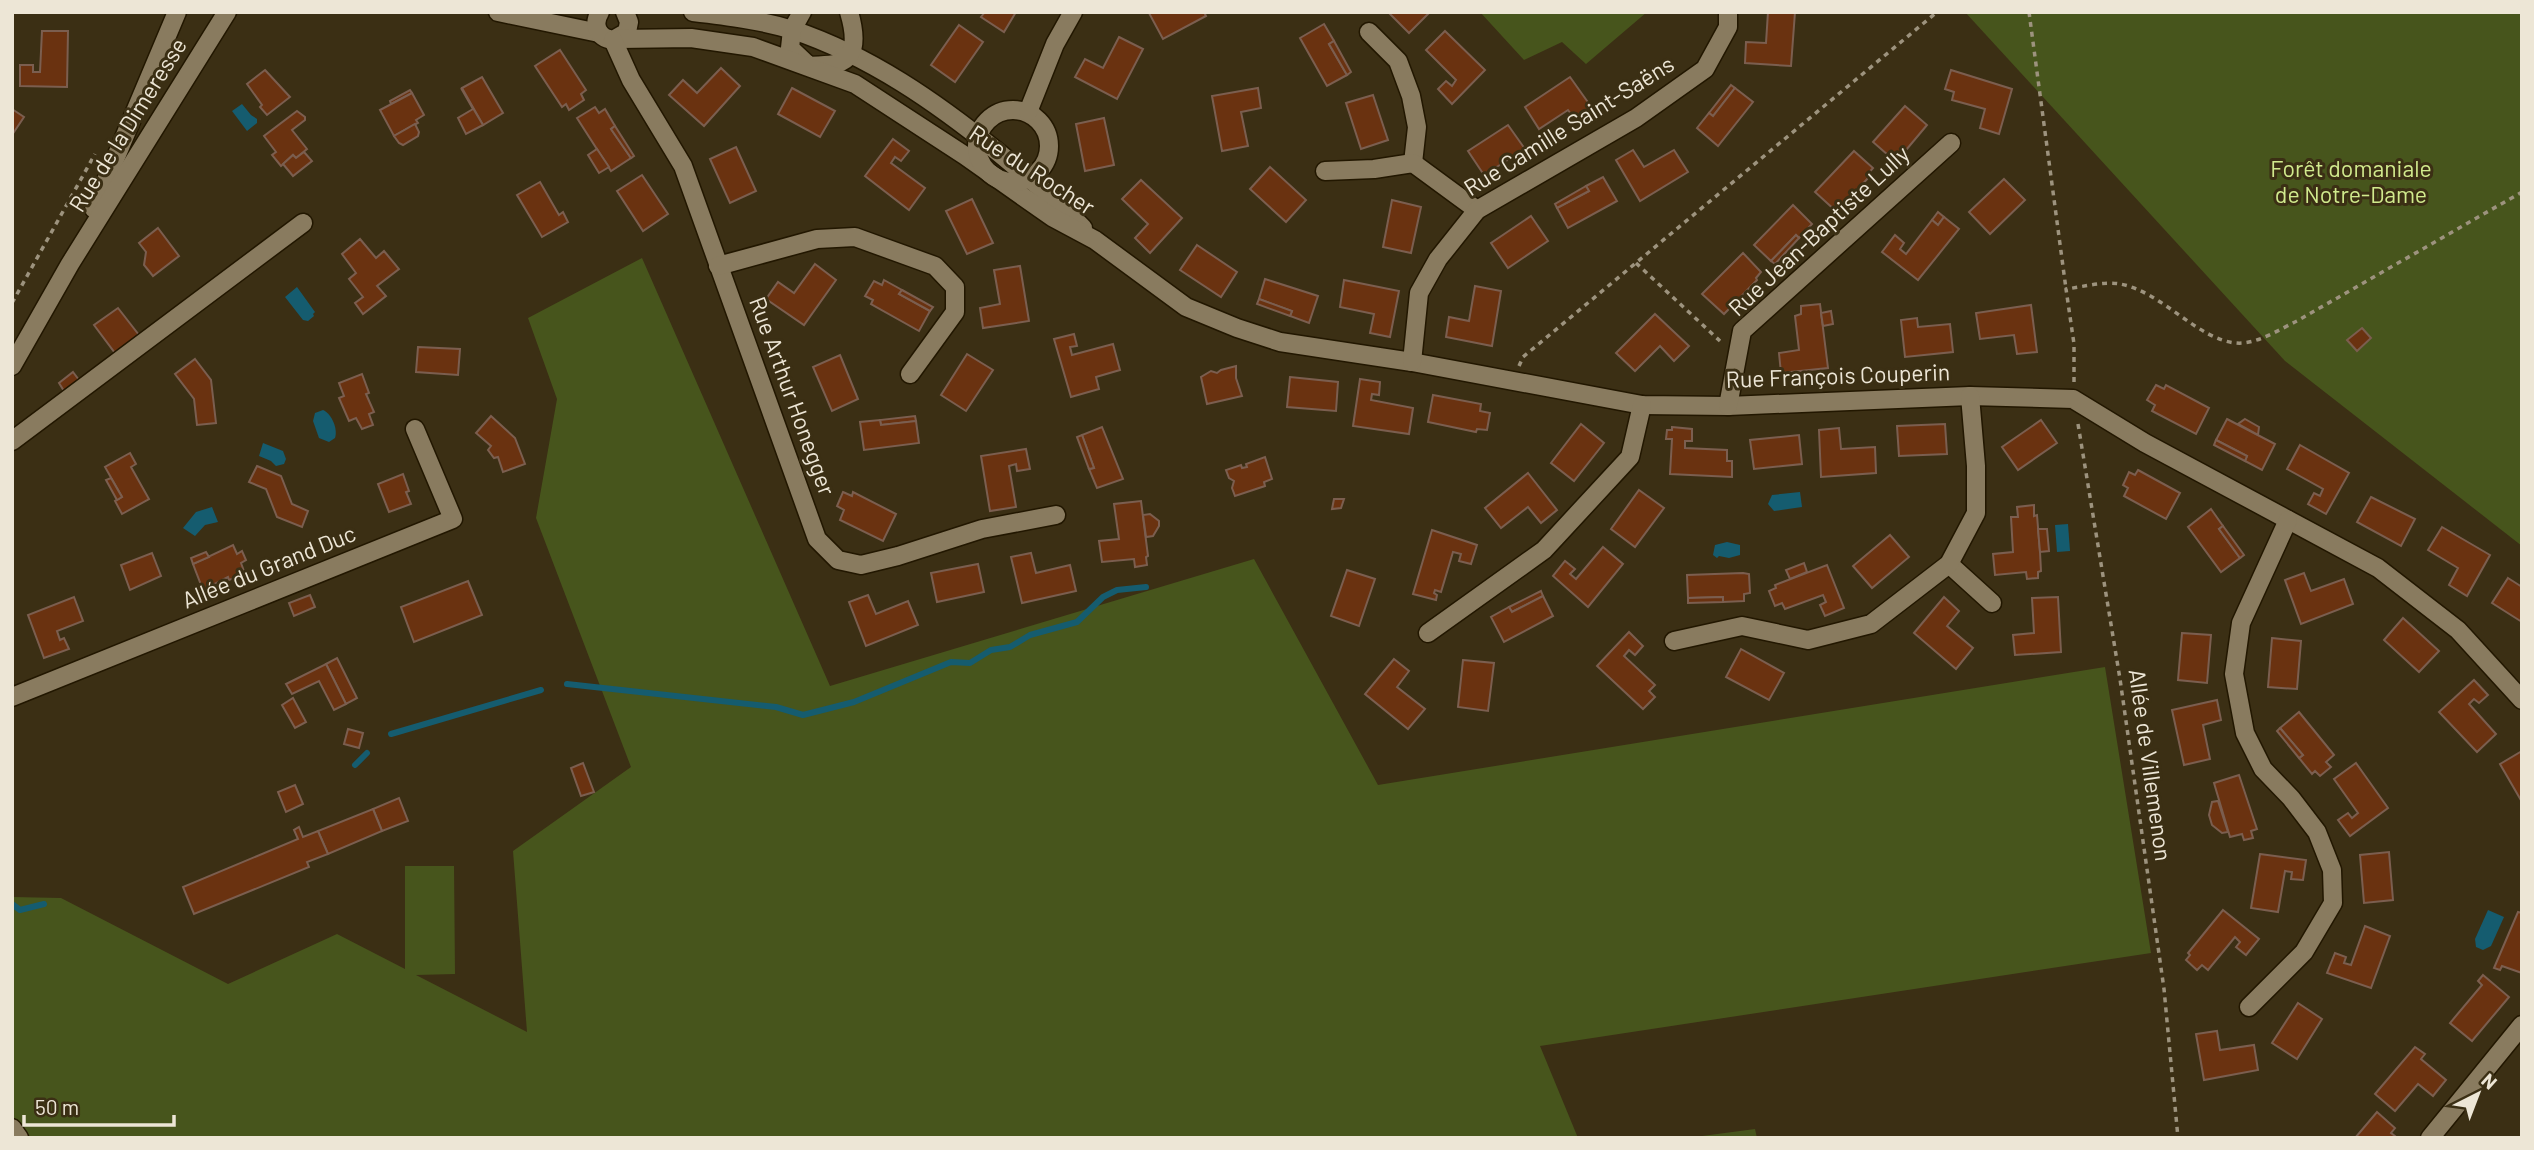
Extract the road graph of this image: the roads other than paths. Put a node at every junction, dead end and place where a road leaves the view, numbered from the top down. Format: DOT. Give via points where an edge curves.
graph roads {
  1 [pos="177,12"];
  2 [pos="227,12"];
  3 [pos="498,12"];
  4 [pos="600,12"];
  5 [pos="625,12"];
  6 [pos="693,12"];
  7 [pos="802,12"];
  8 [pos="849,12"];
  9 [pos="1073,12"];
  10 [pos="1728,12"];
  11 [pos="792,30"];
  12 [pos="1369,32"];
  13 [pos="610,37"];
  14 [pos="851,53"];
  15 [pos="809,66"];
  16 [pos="1028,112"];
  17 [pos="977,136"];
  18 [pos="1951,143"];
  19 [pos="1413,163"];
  20 [pos="1325,171"];
  21 [pos="991,176"];
  22 [pos="1029,178"];
  23 [pos="1477,210"];
  24 [pos="303,223"];
  25 [pos="1095,240"];
  26 [pos="70,264"];
  27 [pos="718,266"];
  28 [pos="1412,362"];
  29 [pos="12,366"];
  30 [pos="910,374"];
  31 [pos="1970,396"];
  32 [pos="1642,405"];
  33 [pos="1728,406"];
  34 [pos="415,429"];
  35 [pos="12,441"];
  36 [pos="1056,515"];
  37 [pos="2288,520"];
  38 [pos="1949,564"];
  39 [pos="1992,603"];
  40 [pos="1428,633"];
  41 [pos="1674,641"];
  42 [pos="12,697"];
  43 [pos="2522,700"];
  44 [pos="2249,1007"];
  45 [pos="2522,1025"];
  46 [pos="12,1128"];
  47 [pos="19,1138"];
  48 [pos="2430,1138"];
  1 -- 26 [label="street, Rue de la Dimeresse"];
  2 -- 26 [label="street, Rue de la Dimeresse"];
  3 -- 13 [label="street, Rue du Rocher"];
  4 -- 13 [label="street, Rue Arthur Honegger" via="596,22"];
  5 -- 13 [label="street" via="629,27 623,36"];
  6 -- 11 [label="street, Rue du Rocher"];
  7 -- 11 [label="street"];
  8 -- 14 [label="street" via="855,33"];
  9 -- 16 [label="street"];
  10 -- 23 [label="street, Rue Camille Saint-Saëns" via="1728,27 1705,69 1636,118"];
  11 -- 14 [label="street, Rue du Rocher"];
  11 -- 15 [label="street" via="790,48"];
  12 -- 19 [label="street" via="1398,61 1411,96 1417,127"];
  13 -- 15 [label="street, Rue du Rocher" via="691,38 753,47"];
  13 -- 27 [label="street, Rue Arthur Honegger" via="683,166"];
  14 -- 15 [label="street" via="839,63"];
  14 -- 17 [label="street, Rue du Rocher" via="920,93"];
  15 -- 21 [label="street, Rue du Rocher" via="855,84"];
  16 -- 17 [label="street" via="996,113"];
  16 -- 22 [label="street" via="1046,131 1049,148 1045,163"];
  17 -- 21 [label="street" via="977,153"];
  17 -- 22 [label="street, Rue du Rocher"];
  18 -- 33 [label="street, Rue Jean-Baptiste Lully" via="1742,331"];
  19 -- 20 [label="street"];
  19 -- 23 [label="street"];
  21 -- 22 [label="street" via="1010,182"];
  21 -- 25 [label="street, Rue du Rocher"];
  22 -- 25 [label="street, Rue du Rocher"];
  23 -- 28 [label="street, Rue Camille Saint-Saëns" via="1438,258 1419,293"];
  24 -- 35 [label="street"];
  25 -- 28 [label="street, Rue François Couperin" via="1186,307 1237,328 1280,342"];
  26 -- 29 [label="street, Rue de la Dimeresse"];
  27 -- 30 [label="street" via="817,239 855,237 935,266 955,287 955,312"];
  27 -- 36 [label="street, Rue Arthur Honegger" via="817,538 838,560 861,565 982,529"];
  28 -- 32 [label="street, Rue François Couperin"];
  31 -- 33 [label="street, Rue François Couperin"];
  31 -- 37 [label="street, Rue François Couperin" via="2073,399"];
  31 -- 38 [label="street" via="1976,513"];
  32 -- 33 [label="street, Rue François Couperin"];
  32 -- 40 [label="street" via="1630,457 1544,550"];
  34 -- 42 [label="street, Allée du Grand Duc" via="453,519"];
  37 -- 43 [label="street, Rue François Couperin" via="2378,568 2458,630"];
  37 -- 44 [label="street" via="2241,623 2234,674 2245,733 2263,769 2317,832 2332,870 2333,903 2304,952"];
  38 -- 39 [label="street"];
  38 -- 41 [label="street" via="1871,624 1808,640 1742,626"];
  45 -- 48 [label="street"];
  46 -- 47 [label="street"];
}
